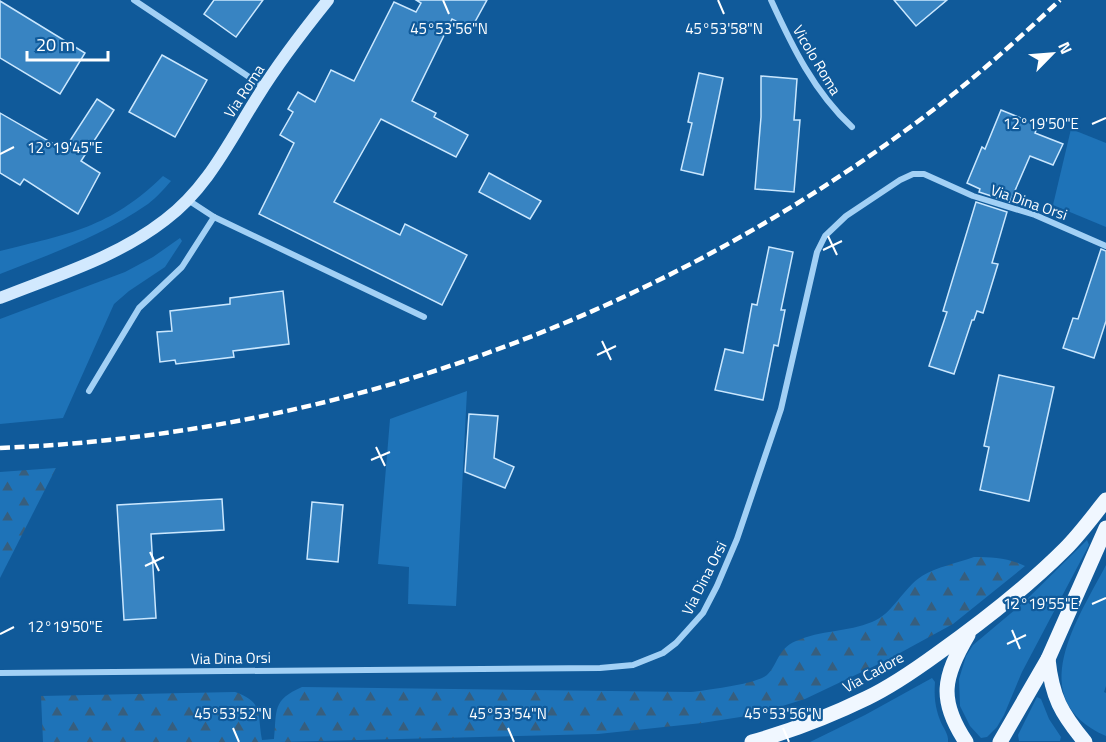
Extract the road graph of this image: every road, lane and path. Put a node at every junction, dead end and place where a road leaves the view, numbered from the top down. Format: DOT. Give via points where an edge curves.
graph roads {
  1 [pos="134,0"];
  2 [pos="328,0"];
  3 [pos="771,0"];
  4 [pos="264,87"];
  5 [pos="852,127"];
  6 [pos="188,200"];
  7 [pos="214,217"];
  8 [pos="1106,246"];
  9 [pos="0,298"];
  10 [pos="424,317"];
  11 [pos="89,391"];
  12 [pos="1106,500"];
  13 [pos="1106,528"];
  14 [pos="971,630"];
  15 [pos="1048,659"];
  16 [pos="0,673"];
  17 [pos="752,742"];
  18 [pos="966,742"];
  19 [pos="1000,742"];
  20 [pos="1085,742"];
  1 -- 4 [label="street"];
  2 -- 4 [label="street, Via Roma"];
  3 -- 5 [label="street, Vicolo Roma" via="816,86"];
  4 -- 6 [label="street, Via Roma" via="213,170"];
  6 -- 7 [label="street"];
  6 -- 9 [label="street, Via Roma" via="152,230 110,255"];
  7 -- 10 [label="street"];
  7 -- 11 [label="street" via="182,267 138,308"];
  8 -- 16 [label="street, Via Dina Orsi" via="924,174 900,180 833,226 817,252 781,409 737,539 703,613 676,644 650,659 600,668"];
  12 -- 14 [label="main road, Via Cadore" via="1066,548"];
  13 -- 15 [label="main road"];
  14 -- 17 [label="main road, Via Cadore" via="869,698"];
  14 -- 18 [label="main road, Via Cadore" via="954,658 946,701"];
  15 -- 19 [label="main road"];
  15 -- 20 [label="main road" via="1057,703"];
}
